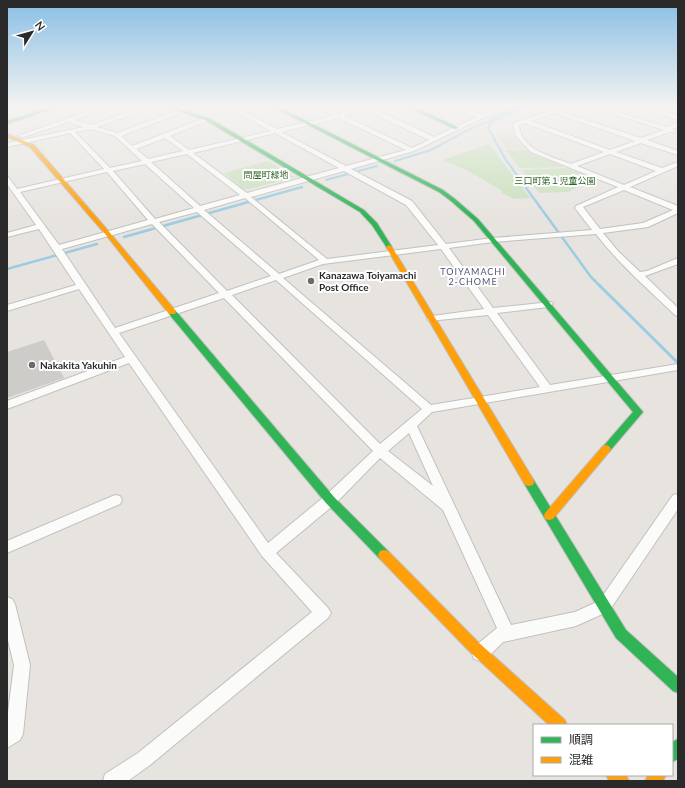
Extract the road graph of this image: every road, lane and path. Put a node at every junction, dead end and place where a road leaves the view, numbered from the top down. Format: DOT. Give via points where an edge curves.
graph roads {
  1 [pos="28,144"];
  2 [pos="83,144"];
  3 [pos="127,144"];
  4 [pos="143,144"];
  5 [pos="177,144"];
  6 [pos="224,144"];
  7 [pos="247,144"];
  8 [pos="299,144"];
  9 [pos="349,144"];
  10 [pos="398,144"];
  11 [pos="426,144"];
  12 [pos="526,144"];
  13 [pos="588,144"];
  14 [pos="634,144"];
  15 [pos="650,144"];
  16 [pos="132,148"];
  17 [pos="412,150"];
  18 [pos="188,152"];
  19 [pos="611,152"];
  20 [pos="678,153"];
  21 [pos="379,159"];
  22 [pos="146,161"];
  23 [pos="678,164"];
  24 [pos="571,166"];
  25 [pos="345,169"];
  26 [pos="108,170"];
  27 [pos="663,171"];
  28 [pos="308,179"];
  29 [pos="61,181"];
  30 [pos="8,183"];
  31 [pos="624,188"];
  32 [pos="16,191"];
  33 [pos="250,199"];
  34 [pos="678,210"];
  35 [pos="203,212"];
  36 [pos="158,225"];
  37 [pos="41,226"];
  38 [pos="597,232"];
  39 [pos="108,234"];
  40 [pos="7,235"];
  41 [pos="493,240"];
  42 [pos="444,247"];
  43 [pos="59,252"];
  44 [pos="392,253"];
  45 [pos="326,261"];
  46 [pos="678,261"];
  47 [pos="637,275"];
  48 [pos="278,276"];
  49 [pos="81,286"];
  50 [pos="225,294"];
  51 [pos="548,304"];
  52 [pos="7,308"];
  53 [pos="490,312"];
  54 [pos="172,313"];
  55 [pos="678,313"];
  56 [pos="432,319"];
  57 [pos="114,332"];
  58 [pos="132,358"];
  59 [pos="675,370"];
  60 [pos="612,379"];
  61 [pos="547,389"];
  62 [pos="481,400"];
  63 [pos="7,405"];
  64 [pos="429,409"];
  65 [pos="410,425"];
  66 [pos="380,451"];
  67 [pos="115,500"];
  68 [pos="330,500"];
  69 [pos="678,500"];
  70 [pos="448,506"];
  71 [pos="549,516"];
  72 [pos="7,547"];
  73 [pos="268,552"];
  74 [pos="7,604"];
  75 [pos="604,606"];
  76 [pos="507,634"];
  77 [pos="480,653"];
  78 [pos="678,686"];
  79 [pos="559,724"];
  80 [pos="7,739"];
  81 [pos="112,781"];
  1 -- 29 [label="street"];
  2 -- 26 [label="street"];
  3 -- 16 [label="street"];
  4 -- 16 [label="street"];
  5 -- 18 [label="street"];
  6 -- 18 [label="street"];
  7 -- 28 [label="street"];
  8 -- 25 [label="street"];
  9 -- 21 [label="street"];
  10 -- 17 [label="street"];
  11 -- 17 [label="street"];
  12 -- 24 [label="street" via="533,151"];
  13 -- 19 [label="street"];
  14 -- 19 [label="street"];
  15 -- 20 [label="street"];
  16 -- 22 [label="street"];
  17 -- 21 [label="street"];
  18 -- 22 [label="street"];
  18 -- 33 [label="street"];
  19 -- 24 [label="street"];
  19 -- 27 [label="street"];
  21 -- 25 [label="street"];
  21 -- 41 [label="street" via="454,199"];
  22 -- 26 [label="street"];
  22 -- 35 [label="street"];
  23 -- 27 [label="street"];
  24 -- 31 [label="street"];
  25 -- 28 [label="street"];
  25 -- 42 [label="street" via="409,203"];
  26 -- 29 [label="street"];
  26 -- 36 [label="street"];
  27 -- 31 [label="street"];
  28 -- 33 [label="street"];
  28 -- 44 [label="street" via="362,211 375,224"];
  29 -- 32 [label="street"];
  29 -- 39 [label="street"];
  30 -- 32 [label="street"];
  31 -- 34 [label="street"];
  31 -- 38 [label="street" via="578,208"];
  32 -- 37 [label="street"];
  33 -- 35 [label="street"];
  33 -- 45 [label="street"];
  34 -- 38 [label="street" via="645,225"];
  35 -- 36 [label="street"];
  35 -- 48 [label="street"];
  36 -- 39 [label="street"];
  36 -- 50 [label="street"];
  37 -- 40 [label="street"];
  37 -- 43 [label="street"];
  38 -- 41 [label="street"];
  38 -- 47 [label="street"];
  39 -- 43 [label="street"];
  39 -- 54 [label="street"];
  41 -- 42 [label="street"];
  41 -- 51 [label="street"];
  42 -- 44 [label="street"];
  42 -- 53 [label="street"];
  43 -- 49 [label="street"];
  44 -- 45 [label="street"];
  44 -- 56 [label="street"];
  45 -- 48 [label="street"];
  46 -- 47 [label="street"];
  47 -- 55 [label="street"];
  48 -- 50 [label="street"];
  48 -- 64 [label="street"];
  49 -- 52 [label="street"];
  49 -- 57 [label="street"];
  50 -- 54 [label="street"];
  50 -- 66 [label="street"];
  51 -- 53 [label="street"];
  51 -- 60 [label="street"];
  53 -- 56 [label="street"];
  53 -- 61 [label="street"];
  54 -- 57 [label="street"];
  54 -- 68 [label="street"];
  56 -- 62 [label="street"];
  57 -- 58 [label="street"];
  58 -- 63 [label="street"];
  58 -- 73 [label="street"];
  59 -- 60 [label="street"];
  60 -- 61 [label="street"];
  60 -- 71 [label="street" via="638,412"];
  61 -- 62 [label="street"];
  62 -- 64 [label="street"];
  62 -- 71 [label="street"];
  64 -- 65 [label="street"];
  65 -- 66 [label="street"];
  65 -- 70 [label="street"];
  66 -- 68 [label="street"];
  66 -- 70 [label="street"];
  67 -- 72 [label="street"];
  68 -- 73 [label="street"];
  68 -- 77 [label="street"];
  69 -- 75 [label="street"];
  70 -- 76 [label="street"];
  71 -- 75 [label="street"];
  73 -- 81 [label="street" via="322,613 144,759"];
  74 -- 80 [label="street" via="22,664 14,734"];
  75 -- 76 [label="street" via="576,619"];
  75 -- 78 [label="street" via="621,634"];
  76 -- 77 [label="street" via="499,635"];
  77 -- 79 [label="street"];
}
